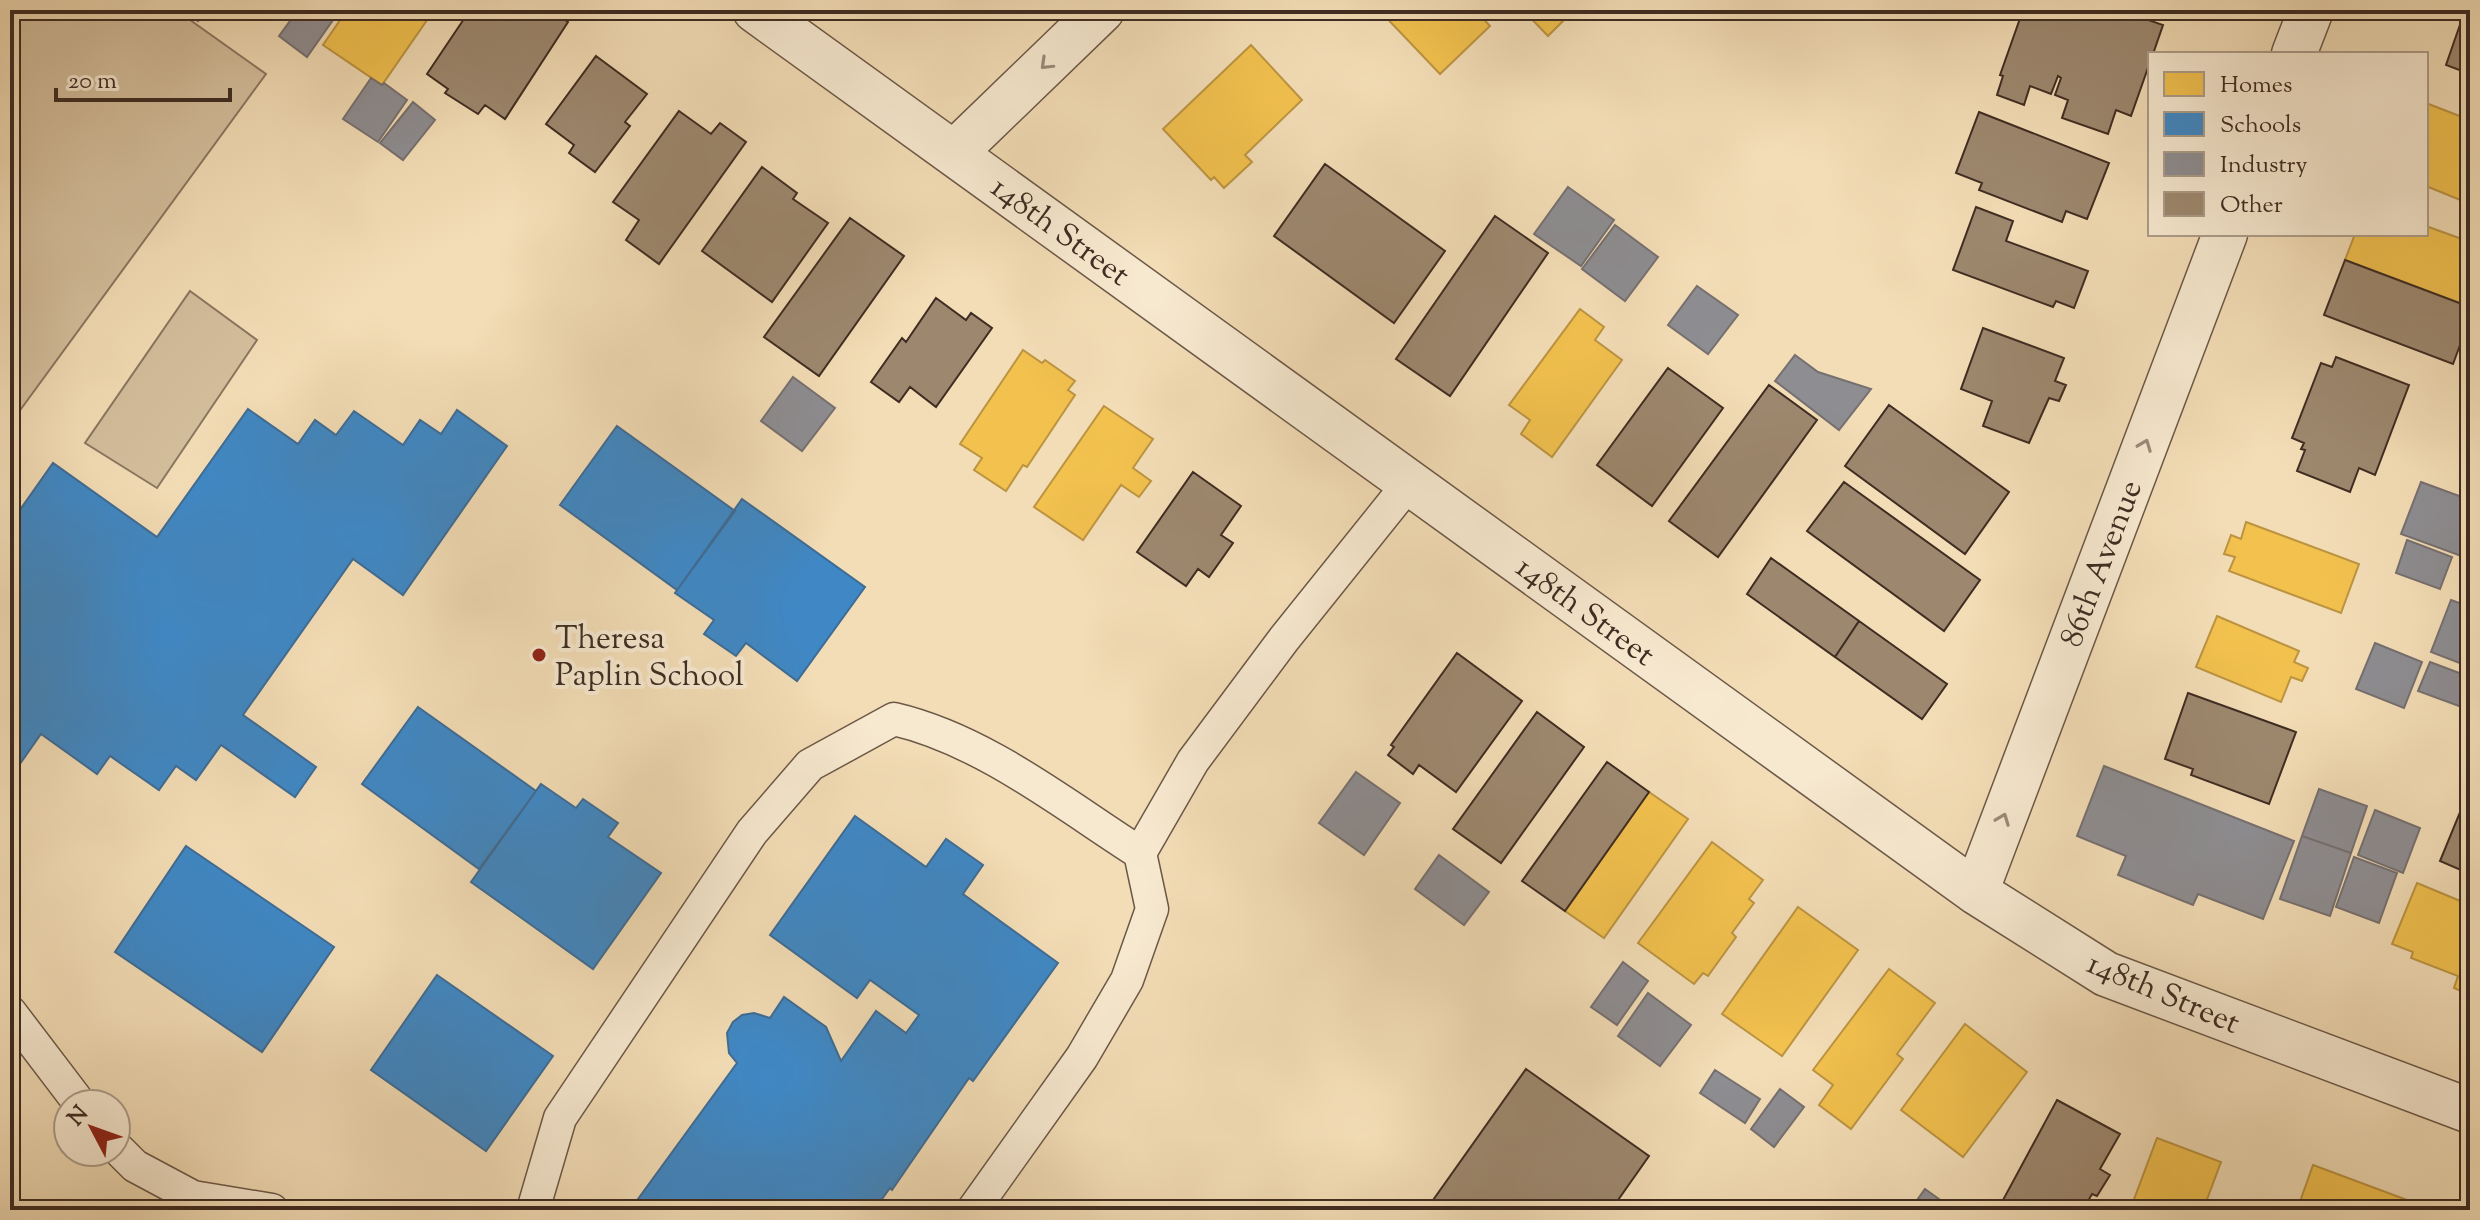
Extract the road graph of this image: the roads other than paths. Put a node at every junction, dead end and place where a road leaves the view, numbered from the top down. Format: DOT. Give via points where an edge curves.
graph roads {
  1 [pos="755,10"];
  2 [pos="1102,10"];
  3 [pos="2311,10"];
  4 [pos="2295,52"];
  5 [pos="954,153"];
  6 [pos="2224,236"];
  7 [pos="1410,482"];
  8 [pos="1140,853"];
  9 [pos="1976,892"];
  10 [pos="10,1012"];
  11 [pos="68,1088"];
  12 [pos="2470,1111"];
  13 [pos="132,1163"];
  14 [pos="174,1200"];
  15 [pos="272,1210"];
  16 [pos="533,1210"];
  17 [pos="973,1210"];
  1 -- 5 [label="street, 148th Street"];
  2 -- 5 [label="street, one-way"];
  3 -- 4 [label="street"];
  5 -- 7 [label="street, 148th Street"];
  9 -- 6 [label="street, 86th Avenue, one-way"];
  7 -- 8 [label="lane" via="1193,761"];
  7 -- 9 [label="street, 148th Street"];
  8 -- 16 [label="lane" via="995,760 929,727 894,719 810,765 752,832 560,1118"];
  8 -- 17 [label="lane" via="1152,909 1127,980 1082,1057"];
  9 -- 12 [label="street, 148th Street" via="2106,974"];
  10 -- 11 [label="lane"];
  13 -- 14 [label="lane"];
  14 -- 15 [label="lane" via="193,1197"];
}
